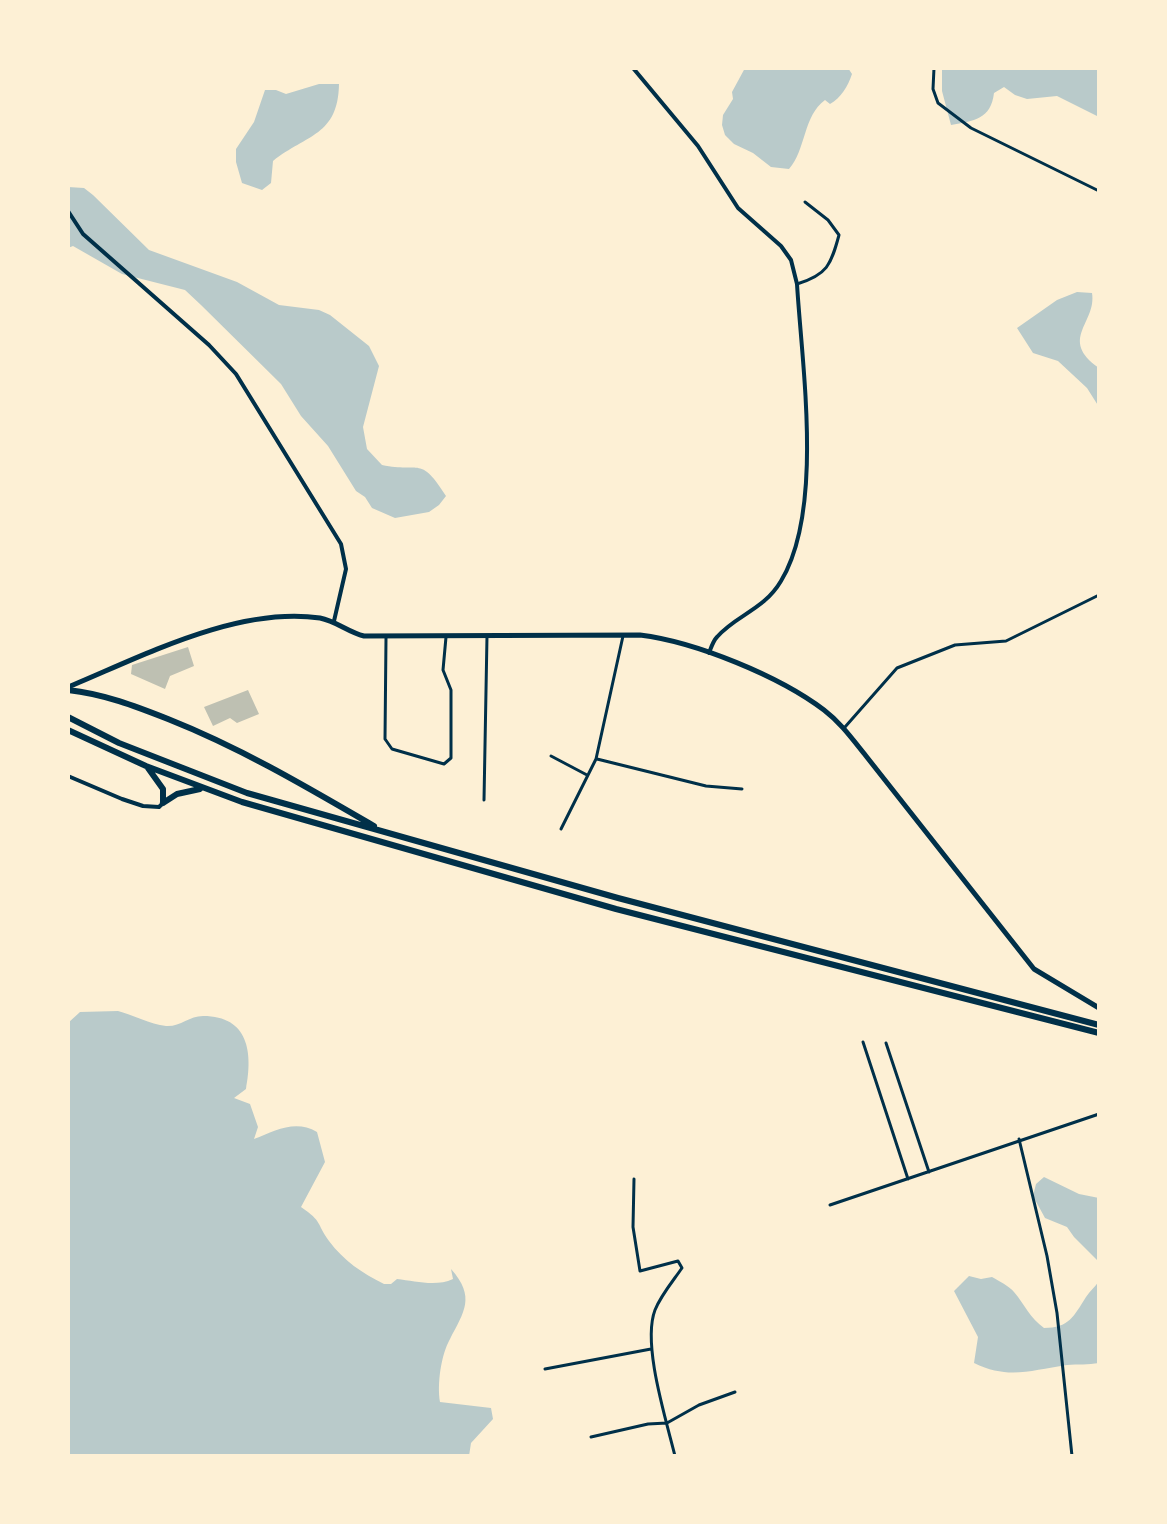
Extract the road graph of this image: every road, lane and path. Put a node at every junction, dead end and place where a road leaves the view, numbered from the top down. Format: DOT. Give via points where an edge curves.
graph roads {
  1 [pos="633,68"];
  2 [pos="934,68"];
  3 [pos="1099,191"];
  4 [pos="805,202"];
  5 [pos="68,211"];
  6 [pos="797,284"];
  7 [pos="1099,595"];
  8 [pos="334,621"];
  9 [pos="624,635"];
  10 [pos="487,636"];
  11 [pos="386,637"];
  12 [pos="446,637"];
  13 [pos="709,653"];
  14 [pos="68,689"];
  15 [pos="68,717"];
  16 [pos="844,728"];
  17 [pos="68,730"];
  18 [pos="551,756"];
  19 [pos="596,759"];
  20 [pos="146,766"];
  21 [pos="588,775"];
  22 [pos="68,776"];
  23 [pos="203,788"];
  24 [pos="742,789"];
  25 [pos="484,800"];
  26 [pos="163,803"];
  27 [pos="561,829"];
  28 [pos="385,832"];
  29 [pos="1099,1008"];
  30 [pos="1099,1025"];
  31 [pos="1099,1033"];
  32 [pos="863,1042"];
  33 [pos="886,1043"];
  34 [pos="1099,1114"];
  35 [pos="1019,1139"];
  36 [pos="929,1172"];
  37 [pos="634,1179"];
  38 [pos="908,1180"];
  39 [pos="830,1205"];
  40 [pos="651,1349"];
  41 [pos="545,1369"];
  42 [pos="735,1392"];
  43 [pos="667,1423"];
  44 [pos="591,1437"];
  45 [pos="675,1456"];
  46 [pos="1072,1456"];
  1 -- 6 [label="street" via="698,146 738,208 781,246"];
  2 -- 3 [label="street" via="938,103 971,128"];
  4 -- 6 [label="street" via="839,235 822,275"];
  5 -- 8 [label="street" via="83,234 211,347 259,408 341,544 346,569"];
  6 -- 13 [label="street" via="807,451 805,515 783,579 770,598 717,637"];
  7 -- 16 [label="street" via="1006,641 955,645 897,668"];
  8 -- 11 [label="main road" via="347,632"];
  8 -- 14 [label="main road" via="257,617 117,665"];
  9 -- 10 [label="main road"];
  9 -- 13 [label="main road" via="655,637"];
  9 -- 19 [label="street"];
  10 -- 12 [label="main road"];
  10 -- 25 [label="street"];
  11 -- 12 [label="main road"];
  11 -- 12 [label="street" via="387,745 444,764 451,758 451,690 443,670"];
  13 -- 16 [label="main road" via="791,688"];
  14 -- 28 [label="highway" via="109,697 224,742"];
  15 -- 28 [label="highway" via="119,743 247,793"];
  16 -- 29 [label="main road" via="1034,969"];
  17 -- 20 [label="highway"];
  18 -- 21 [label="street"];
  19 -- 21 [label="street"];
  19 -- 24 [label="street" via="706,786"];
  20 -- 23 [label="highway"];
  20 -- 26 [label="highway" via="163,789"];
  21 -- 27 [label="street"];
  22 -- 26 [label="street" via="143,806"];
  23 -- 26 [label="highway"];
  23 -- 31 [label="highway" via="616,909"];
  28 -- 30 [label="highway"];
  32 -- 38 [label="street"];
  33 -- 36 [label="street"];
  34 -- 35 [label="street"];
  35 -- 36 [label="street"];
  35 -- 46 [label="street" via="1047,1256"];
  36 -- 38 [label="street"];
  37 -- 40 [label="street" via="633,1227 640,1271 678,1261 682,1268 656,1307"];
  38 -- 39 [label="street"];
  40 -- 41 [label="street"];
  40 -- 43 [label="street"];
  42 -- 43 [label="street"];
  43 -- 44 [label="street"];
  43 -- 45 [label="street"];
}
